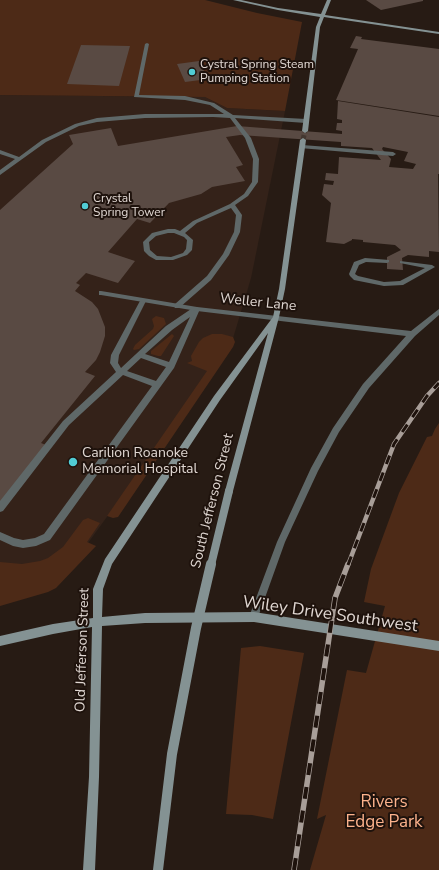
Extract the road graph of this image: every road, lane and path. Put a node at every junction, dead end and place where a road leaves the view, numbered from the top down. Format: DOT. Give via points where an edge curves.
graph roads {
  1 [pos="235,0"];
  2 [pos="329,0"];
  3 [pos="323,16"];
  4 [pos="439,33"];
  5 [pos="147,44"];
  6 [pos="231,116"];
  7 [pos="306,121"];
  8 [pos="304,131"];
  9 [pos="303,140"];
  10 [pos="302,147"];
  11 [pos="0,152"];
  12 [pos="393,154"];
  13 [pos="19,159"];
  14 [pos="0,173"];
  15 [pos="232,206"];
  16 [pos="181,233"];
  17 [pos="387,261"];
  18 [pos="402,262"];
  19 [pos="436,268"];
  20 [pos="101,293"];
  21 [pos="143,300"];
  22 [pos="177,306"];
  23 [pos="197,309"];
  24 [pos="439,311"];
  25 [pos="276,317"];
  26 [pos="412,334"];
  27 [pos="140,355"];
  28 [pos="171,366"];
  29 [pos="122,371"];
  30 [pos="157,385"];
  31 [pos="0,508"];
  32 [pos="0,536"];
  33 [pos="254,617"];
  34 [pos="97,622"];
  35 [pos="0,641"];
  36 [pos="439,646"];
  37 [pos="89,870"];
  38 [pos="158,870"];
  1 -- 3 [label="main road"];
  2 -- 3 [label="main road"];
  3 -- 4 [label="main road"];
  3 -- 7 [label="main road" via="318,27"];
  5 -- 6 [label="street" via="136,96 185,98 212,104"];
  6 -- 7 [label="street"];
  6 -- 13 [label="street" via="145,116 97,120 77,125 44,141"];
  6 -- 15 [label="street" via="248,138 256,159 255,182 246,195"];
  7 -- 8 [label="main road"];
  9 -- 10 [label="main road, South Jefferson Street"];
  10 -- 12 [label="street"];
  10 -- 25 [label="main road, South Jefferson Street"];
  11 -- 13 [label="street"];
  13 -- 14 [label="street"];
  15 -- 16 [label="street" via="195,222"];
  15 -- 22 [label="street" via="239,215 237,232 226,255 209,278"];
  16 -- 16 [label="street" via="190,240 189,250 185,254 164,259 156,258 147,251 146,242 154,234 168,231"];
  17 -- 19 [label="street" via="365,260 356,264 352,274 356,278 384,284 401,283"];
  18 -- 19 [label="street"];
  20 -- 21 [label="street, Weller Lane"];
  21 -- 22 [label="street, Weller Lane"];
  21 -- 29 [label="street" via="115,355 115,367"];
  22 -- 23 [label="street, Weller Lane"];
  23 -- 25 [label="street, Weller Lane"];
  23 -- 27 [label="street" via="169,328"];
  23 -- 28 [label="street"];
  24 -- 26 [label="street"];
  25 -- 26 [label="street, Weller Lane"];
  25 -- 34 [label="main road, Old Jefferson Street" via="217,398 108,562 98,589"];
  25 -- 38 [label="main road, South Jefferson Street, bridge" via="196,628 172,754"];
  26 -- 33 [label="street" via="366,386 336,430 281,542"];
  27 -- 28 [label="street"];
  27 -- 29 [label="street"];
  28 -- 30 [label="street"];
  29 -- 30 [label="street"];
  29 -- 31 [label="street" via="66,423"];
  30 -- 32 [label="street" via="47,536 36,542 23,544"];
  33 -- 34 [label="main road, Wiley Drive Southwest" via="145,618"];
  33 -- 36 [label="main road, Wiley Drive Southwest"];
  34 -- 35 [label="main road, Wiley Drive Southwest"];
  34 -- 37 [label="main road, Old Jefferson Street" via="98,654"];
}
